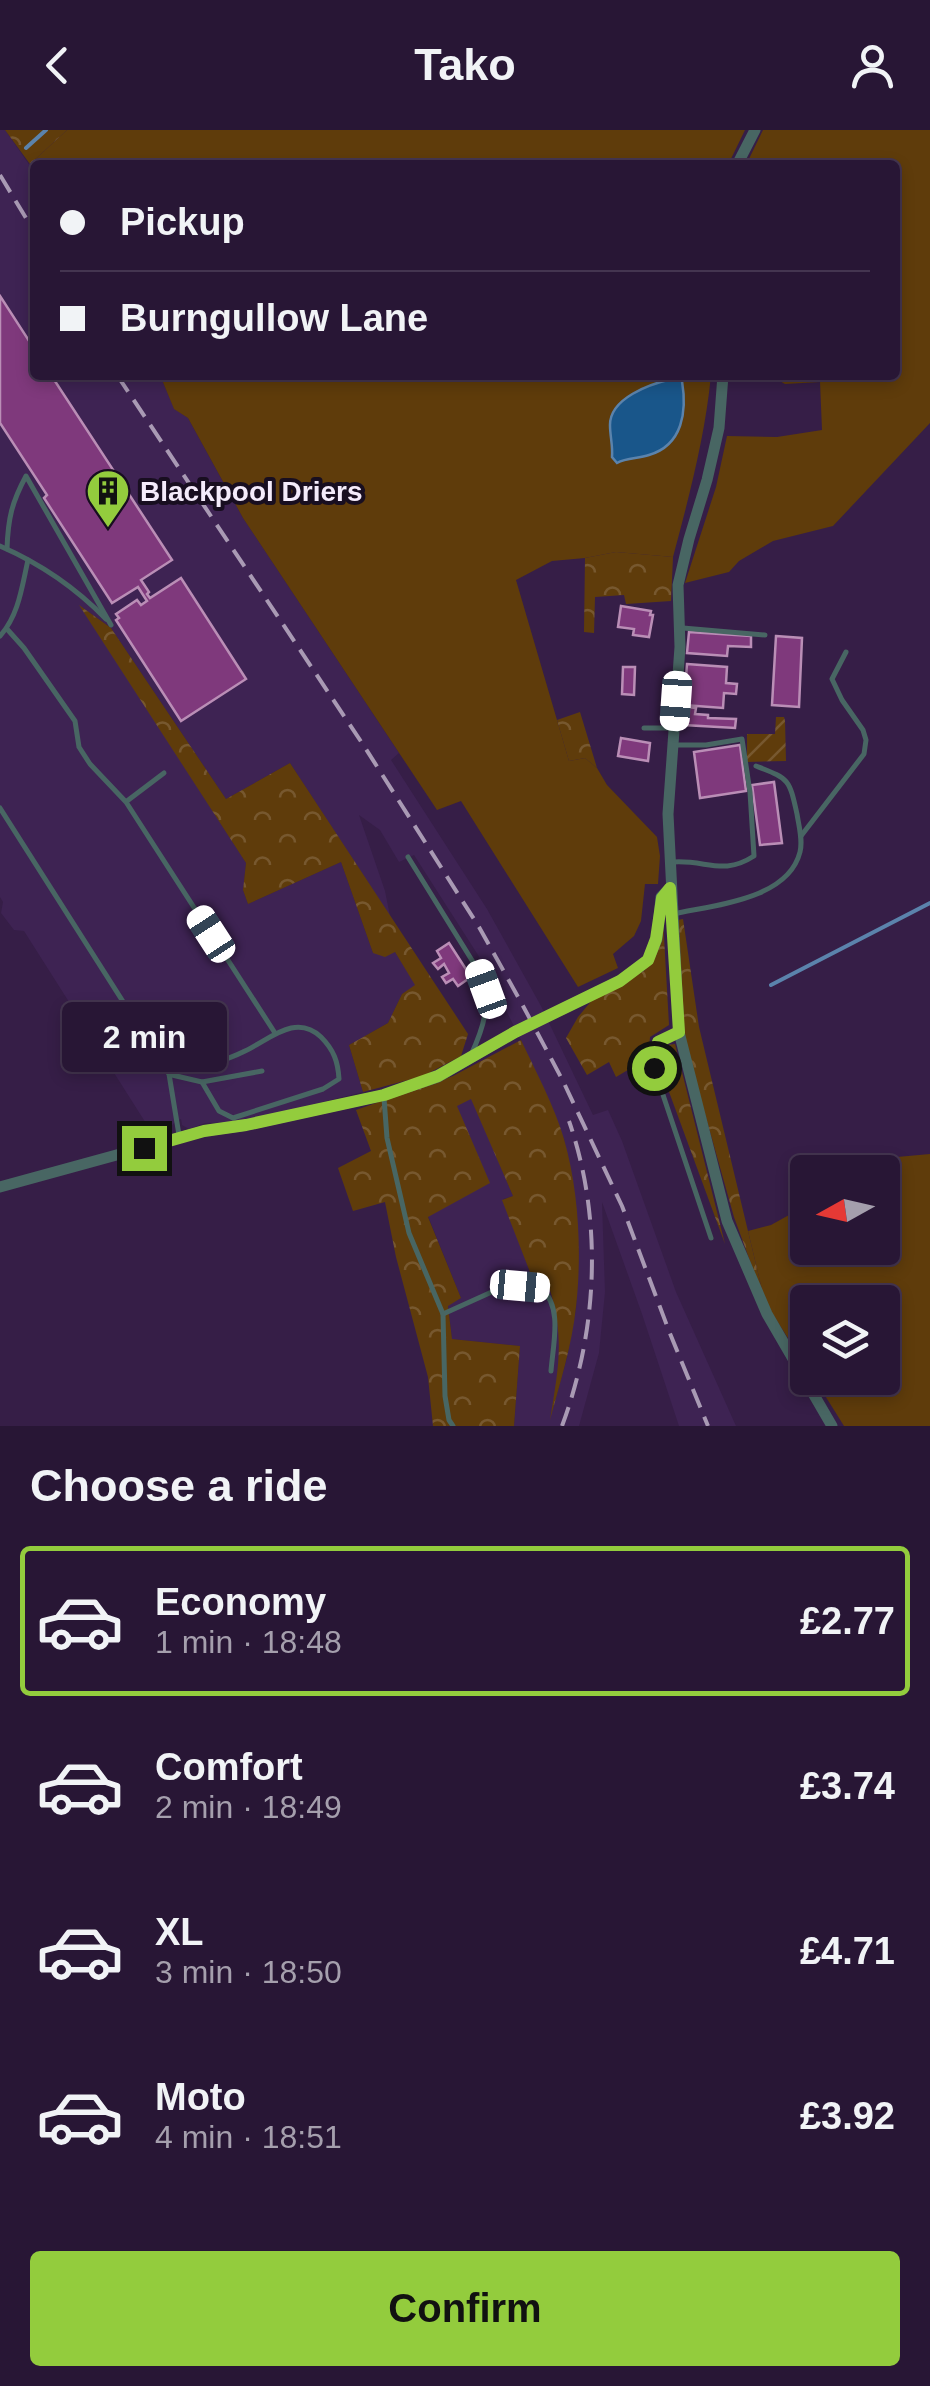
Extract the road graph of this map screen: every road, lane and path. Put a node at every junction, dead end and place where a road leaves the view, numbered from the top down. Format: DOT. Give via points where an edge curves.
graph roads {
  1 [pos="755,130"];
  2 [pos="740,160"];
  3 [pos="723,380"];
  4 [pos="3,548"];
  5 [pos="28,560"];
  6 [pos="680,628"];
  7 [pos="7,629"];
  8 [pos="764,634"];
  9 [pos="0,636"];
  10 [pos="846,652"];
  11 [pos="644,728"];
  12 [pos="674,728"];
  13 [pos="673,745"];
  14 [pos="756,766"];
  15 [pos="164,772"];
  16 [pos="126,802"];
  17 [pos="0,808"];
  18 [pos="801,836"];
  19 [pos="408,857"];
  20 [pos="670,864"];
  21 [pos="670,888"];
  22 [pos="672,914"];
  23 [pos="679,1032"];
  24 [pos="275,1033"];
  25 [pos="469,1059"];
  26 [pos="262,1071"];
  27 [pos="170,1074"];
  28 [pos="202,1082"];
  29 [pos="384,1095"];
  30 [pos="179,1138"];
  31 [pos="0,1187"];
  32 [pos="712,1238"];
  33 [pos="444,1314"];
  34 [pos="551,1371"];
  35 [pos="452,1426"];
  36 [pos="832,1426"];
  1 -- 2 [label="street"];
  3 -- 6 [label="street" via="708,480 678,585"];
  4 -- 5 [label="lane"];
  4 -- 5 [label="lane" via="13,500 26,476 111,625 82,594"];
  5 -- 7 [label="lane"];
  6 -- 8 [label="lane"];
  6 -- 12 [label="street"];
  7 -- 9 [label="lane"];
  7 -- 16 [label="lane" via="76,721 90,764"];
  10 -- 18 [label="lane" via="832,679 863,730 864,754"];
  11 -- 12 [label="lane"];
  12 -- 13 [label="street"];
  13 -- 20 [label="street"];
  13 -- 20 [label="lane" via="742,738 754,856 724,867"];
  14 -- 18 [label="lane" via="791,788"];
  15 -- 16 [label="lane"];
  16 -- 24 [label="lane"];
  17 -- 27 [label="lane"];
  18 -- 22 [label="lane" via="795,863 775,886"];
  19 -- 25 [label="lane" via="486,989 487,1010"];
  20 -- 21 [label="street"];
  21 -- 22 [label="street"];
  21 -- 25 [label="street, bridge" via="648,960"];
  22 -- 23 [label="street"];
  23 -- 32 [label="lane" via="658,1042 654,1068"];
  23 -- 36 [label="street" via="727,1221 767,1314"];
  24 -- 27 [label="lane" via="209,1066"];
  24 -- 28 [label="lane" via="306,1026 318,1034 333,1050 339,1079 233,1118 220,1112"];
  25 -- 29 [label="street"];
  26 -- 28 [label="lane"];
  27 -- 28 [label="lane"];
  27 -- 30 [label="lane"];
  29 -- 30 [label="street"];
  29 -- 33 [label="lane" via="409,1233"];
  30 -- 31 [label="street"];
  33 -- 34 [label="lane" via="505,1286 541,1288 555,1316"];
  33 -- 35 [label="lane"];
}
